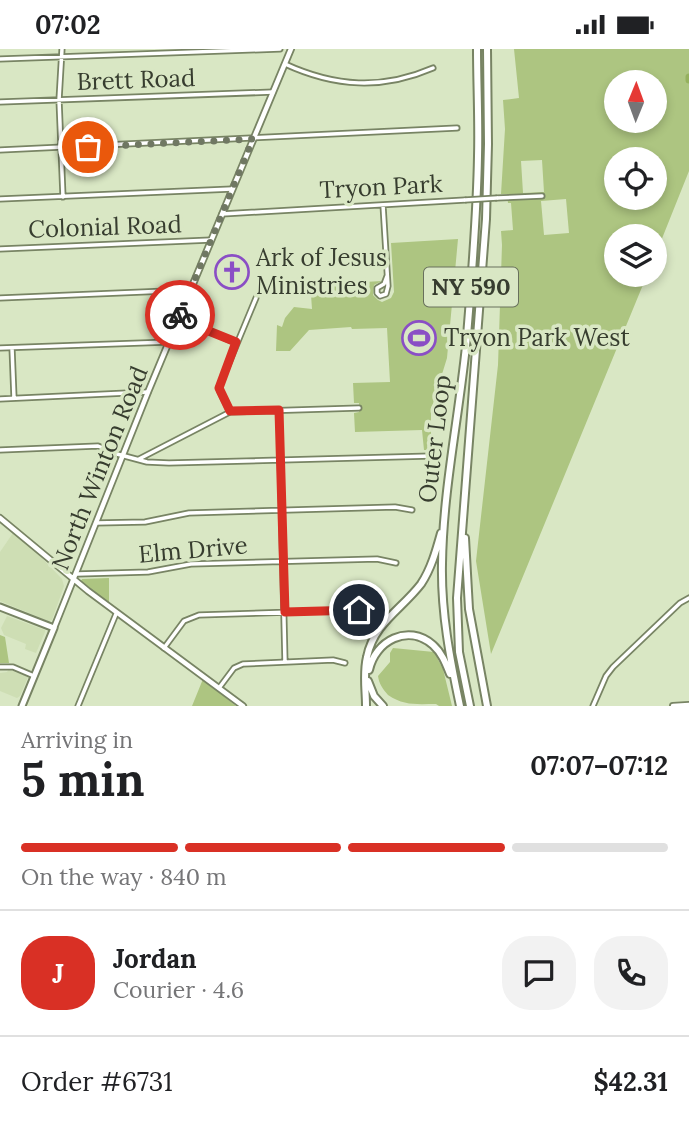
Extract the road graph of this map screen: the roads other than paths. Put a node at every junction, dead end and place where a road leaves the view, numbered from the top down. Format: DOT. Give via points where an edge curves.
graph roads {
  1 [pos="62,49"];
  2 [pos="280,49"];
  3 [pos="291,49"];
  4 [pos="477,49"];
  5 [pos="487,49"];
  6 [pos="61,57"];
  7 [pos="0,59"];
  8 [pos="285,64"];
  9 [pos="433,68"];
  10 [pos="273,92"];
  11 [pos="59,100"];
  12 [pos="0,102"];
  13 [pos="457,128"];
  14 [pos="253,139"];
  15 [pos="61,148"];
  16 [pos="0,150"];
  17 [pos="232,189"];
  18 [pos="542,196"];
  19 [pos="63,197"];
  20 [pos="0,199"];
  21 [pos="383,205"];
  22 [pos="222,213"];
  23 [pos="211,240"];
  24 [pos="0,249"];
  25 [pos="387,276"];
  26 [pos="190,290"];
  27 [pos="0,298"];
  28 [pos="256,298"];
  29 [pos="179,319"];
  30 [pos="169,342"];
  31 [pos="236,342"];
  32 [pos="0,348"];
  33 [pos="12,348"];
  34 [pos="148,392"];
  35 [pos="14,398"];
  36 [pos="0,399"];
  37 [pos="359,408"];
  38 [pos="279,410"];
  39 [pos="230,411"];
  40 [pos="0,450"];
  41 [pos="123,455"];
  42 [pos="431,456"];
  43 [pos="139,459"];
  44 [pos="280,460"];
  45 [pos="464,503"];
  46 [pos="447,504"];
  47 [pos="281,510"];
  48 [pos="412,510"];
  49 [pos="0,518"];
  50 [pos="96,523"];
  51 [pos="283,561"];
  52 [pos="396,563"];
  53 [pos="77,574"];
  54 [pos="74,581"];
  55 [pos="689,597"];
  56 [pos="0,607"];
  57 [pos="285,612"];
  58 [pos="367,612"];
  59 [pos="116,614"];
  60 [pos="54,628"];
  61 [pos="164,647"];
  62 [pos="285,662"];
  63 [pos="345,663"];
  64 [pos="0,667"];
  65 [pos="369,671"];
  66 [pos="34,676"];
  67 [pos="219,688"];
  68 [pos="366,691"];
  69 [pos="460,705"];
  70 [pos="469,705"];
  71 [pos="689,705"];
  72 [pos="22,706"];
  73 [pos="78,706"];
  74 [pos="243,706"];
  75 [pos="366,706"];
  76 [pos="383,706"];
  77 [pos="487,706"];
  78 [pos="593,706"];
  79 [pos="673,706"];
  1 -- 6 [label="street"];
  2 -- 6 [label="street"];
  3 -- 8 [label="main road, North Winton Road"];
  4 -- 46 [label="highway, Outer Loop / NY 590" via="473,256"];
  5 -- 45 [label="highway, Outer Loop / NY 590" via="486,206"];
  6 -- 7 [label="street"];
  6 -- 11 [label="street"];
  8 -- 9 [label="street" via="328,80 357,83 400,80"];
  8 -- 10 [label="main road, North Winton Road"];
  10 -- 11 [label="street, Brett Road"];
  10 -- 14 [label="main road, North Winton Road"];
  11 -- 12 [label="street, Brett Road"];
  11 -- 15 [label="street"];
  13 -- 14 [label="street"];
  14 -- 15 [label="street"];
  14 -- 17 [label="main road, North Winton Road"];
  15 -- 16 [label="street"];
  15 -- 19 [label="street"];
  17 -- 19 [label="street"];
  17 -- 22 [label="main road, North Winton Road"];
  18 -- 21 [label="street, Tryon Park, bridge"];
  19 -- 20 [label="street"];
  21 -- 22 [label="street, Tryon Park"];
  21 -- 25 [label="street"];
  22 -- 23 [label="main road, North Winton Road"];
  23 -- 24 [label="street, Colonial Road"];
  23 -- 26 [label="main road, North Winton Road"];
  25 -- 25 [label="street" via="387,291 380,296 377,288"];
  26 -- 27 [label="street"];
  26 -- 29 [label="main road, North Winton Road"];
  28 -- 31 [label="street"];
  29 -- 30 [label="main road, North Winton Road"];
  29 -- 31 [label="street"];
  30 -- 33 [label="street"];
  30 -- 34 [label="main road, North Winton Road"];
  31 -- 39 [label="street" via="219,388"];
  32 -- 33 [label="street"];
  33 -- 35 [label="street"];
  34 -- 35 [label="street"];
  34 -- 41 [label="main road, North Winton Road"];
  35 -- 36 [label="street"];
  37 -- 38 [label="street"];
  38 -- 39 [label="street"];
  38 -- 44 [label="street"];
  39 -- 43 [label="street"];
  40 -- 41 [label="street" via="98,446"];
  41 -- 43 [label="street"];
  41 -- 50 [label="main road, North Winton Road"];
  42 -- 44 [label="street"];
  43 -- 44 [label="street" via="169,463"];
  44 -- 47 [label="street"];
  45 -- 70 [label="highway, Outer Loop / NY 590" via="457,619"];
  45 -- 77 [label="highway" via="468,596"];
  46 -- 68 [label="highway" via="436,553 425,577 383,623 372,643 366,662"];
  46 -- 69 [label="highway, Outer Loop / NY 590" via="443,606"];
  47 -- 48 [label="street"];
  47 -- 50 [label="street"];
  47 -- 51 [label="street"];
  49 -- 54 [label="main road"];
  50 -- 53 [label="main road, North Winton Road"];
  51 -- 52 [label="street, Elm Drive" via="377,559"];
  51 -- 53 [label="street, Elm Drive"];
  51 -- 57 [label="street"];
  53 -- 54 [label="main road, North Winton Road"];
  54 -- 59 [label="main road"];
  54 -- 60 [label="main road, North Winton Road"];
  55 -- 78 [label="street" via="613,667"];
  56 -- 60 [label="main road"];
  57 -- 58 [label="street"];
  57 -- 61 [label="street" via="191,617"];
  57 -- 62 [label="street"];
  59 -- 61 [label="main road"];
  59 -- 73 [label="street"];
  60 -- 66 [label="main road, North Winton Road"];
  61 -- 67 [label="main road"];
  62 -- 63 [label="street"];
  62 -- 67 [label="street" via="240,664"];
  64 -- 66 [label="street"];
  65 -- 68 [label="highway"];
  65 -- 69 [label="highway" via="374,655 386,643 405,636 423,639 442,657"];
  65 -- 76 [label="highway" via="370,688"];
  66 -- 72 [label="main road, North Winton Road"];
  67 -- 74 [label="main road"];
  68 -- 75 [label="highway"];
  71 -- 79 [label="main road"];
}
